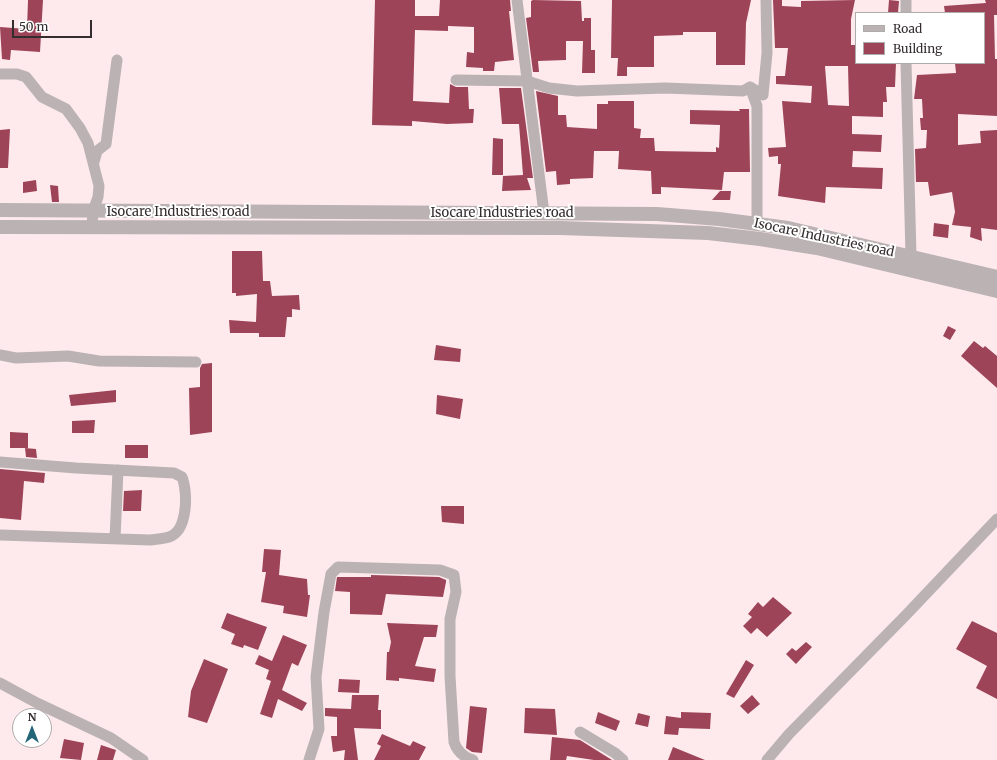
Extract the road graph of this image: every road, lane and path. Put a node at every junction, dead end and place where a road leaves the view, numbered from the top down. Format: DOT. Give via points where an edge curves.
graph roads {
  1 [pos="517,0"];
  2 [pos="766,0"];
  3 [pos="906,0"];
  4 [pos="906,12"];
  5 [pos="117,60"];
  6 [pos="906,64"];
  7 [pos="0,74"];
  8 [pos="456,80"];
  9 [pos="527,81"];
  10 [pos="750,88"];
  11 [pos="94,162"];
  12 [pos="0,210"];
  13 [pos="92,211"];
  14 [pos="544,213"];
  15 [pos="757,224"];
  16 [pos="92,226"];
  17 [pos="0,227"];
  18 [pos="911,256"];
  19 [pos="997,278"];
  20 [pos="997,291"];
  21 [pos="0,356"];
  22 [pos="196,362"];
  23 [pos="0,462"];
  24 [pos="118,470"];
  25 [pos="997,519"];
  26 [pos="0,535"];
  27 [pos="115,539"];
  28 [pos="0,683"];
  29 [pos="580,732"];
  30 [pos="143,760"];
  31 [pos="309,760"];
  32 [pos="473,760"];
  33 [pos="623,760"];
  34 [pos="767,760"];
  1 -- 9 [label="street"];
  2 -- 10 [label="street" via="767,53 763,95"];
  3 -- 4 [label="street"];
  5 -- 11 [label="street" via="106,144 97,151"];
  6 -- 18 [label="street"];
  7 -- 11 [label="street" via="26,77 48,102 58,104 66,110 80,128"];
  8 -- 9 [label="street"];
  9 -- 10 [label="street" via="548,88 577,91 665,88 743,91"];
  9 -- 14 [label="street"];
  10 -- 15 [label="street" via="757,106"];
  11 -- 13 [label="street" via="99,186 98,197"];
  12 -- 13 [label="street, Isocare Industries road"];
  13 -- 14 [label="street, Isocare Industries road"];
  13 -- 16 [label="street"];
  14 -- 15 [label="street, Isocare Industries road" via="657,214"];
  15 -- 18 [label="street, Isocare Industries road"];
  16 -- 17 [label="street, Isocare Industries road"];
  16 -- 20 [label="street, Isocare Industries road" via="306,229 560,228 708,233 760,238 817,248"];
  18 -- 19 [label="street, Isocare Industries road"];
  21 -- 22 [label="street" via="68,356 99,360"];
  23 -- 24 [label="street"];
  24 -- 27 [label="street"];
  24 -- 27 [label="street" via="174,473 182,477 187,500 178,530 170,537 150,540"];
  25 -- 34 [label="street" via="788,734"];
  26 -- 27 [label="street"];
  28 -- 30 [label="street" via="37,704 111,738"];
  29 -- 33 [label="street"];
  31 -- 32 [label="street" via="319,729 316,677 324,612 331,574 338,567 440,570 454,575 456,592 450,619 454,742 457,750 466,758"];
}
